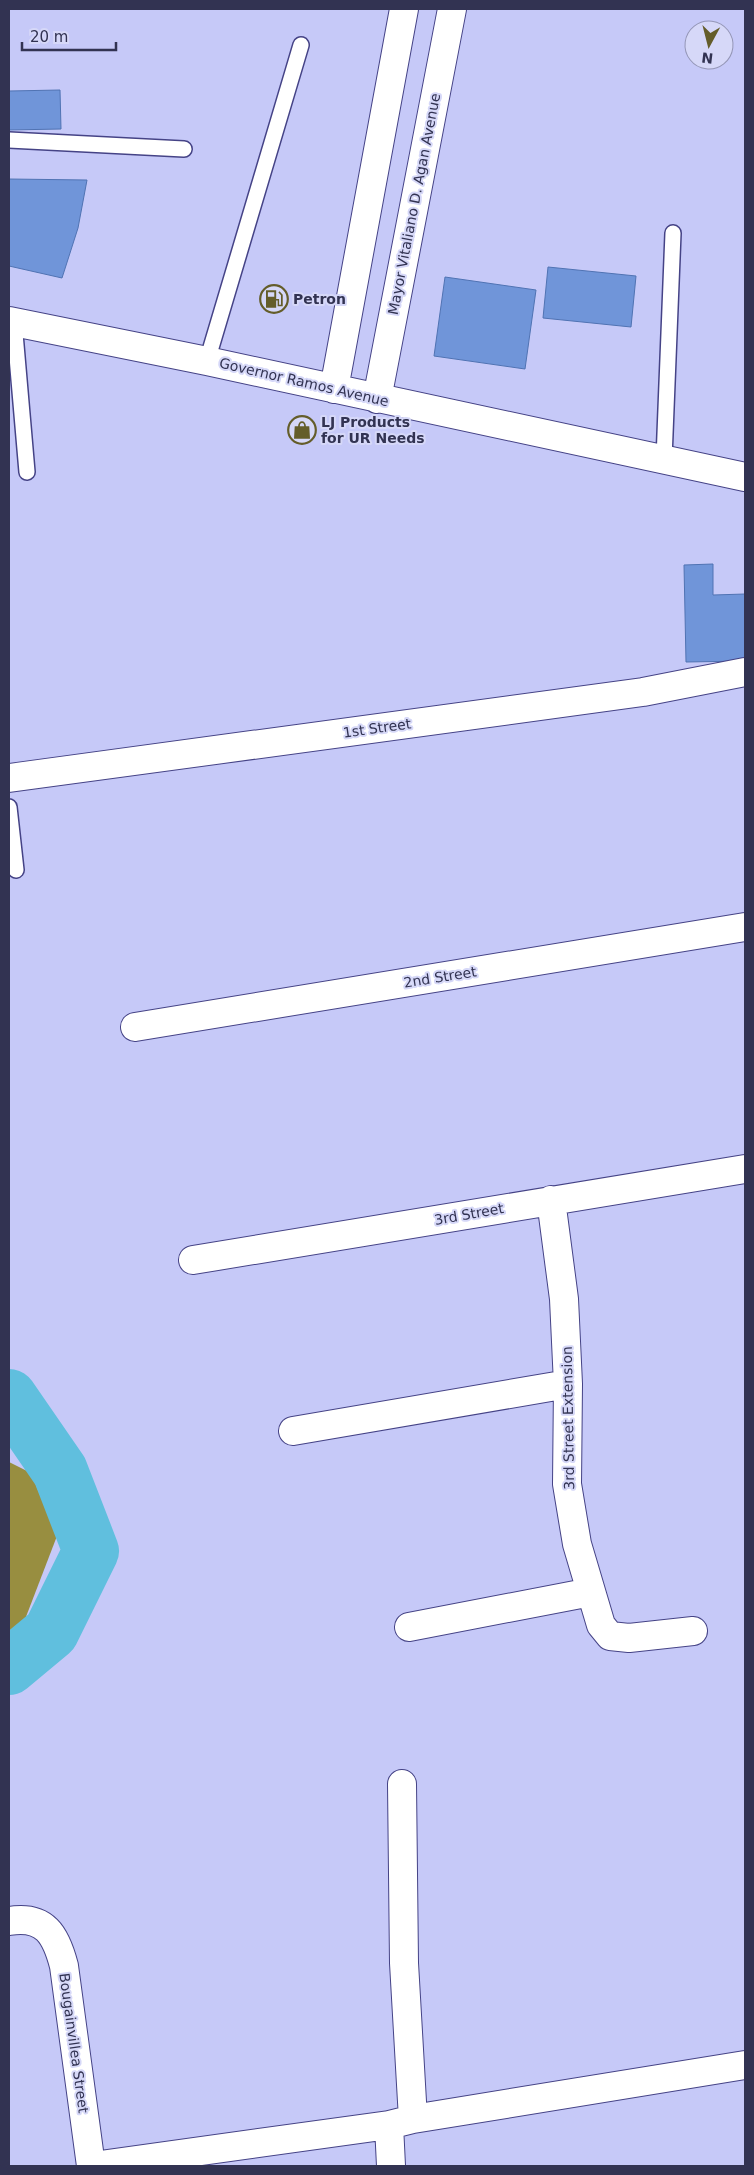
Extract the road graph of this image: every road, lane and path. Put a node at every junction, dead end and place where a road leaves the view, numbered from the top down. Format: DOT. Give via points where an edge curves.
graph roads {
  1 [pos="404,9"];
  2 [pos="452,9"];
  3 [pos="301,45"];
  4 [pos="9,140"];
  5 [pos="184,149"];
  6 [pos="673,233"];
  7 [pos="11,322"];
  8 [pos="206,361"];
  9 [pos="334,389"];
  10 [pos="377,399"];
  11 [pos="664,459"];
  12 [pos="27,472"];
  13 [pos="745,477"];
  14 [pos="745,672"];
  15 [pos="9,778"];
  16 [pos="9,807"];
  17 [pos="16,870"];
  18 [pos="745,927"];
  19 [pos="135,1027"];
  20 [pos="745,1168"];
  21 [pos="551,1200"];
  22 [pos="193,1260"];
  23 [pos="568,1384"];
  24 [pos="293,1431"];
  25 [pos="591,1592"];
  26 [pos="409,1627"];
  27 [pos="693,1631"];
  28 [pos="402,1784"];
  29 [pos="9,1921"];
  30 [pos="745,2065"];
  31 [pos="401,2122"];
  32 [pos="92,2166"];
  33 [pos="391,2166"];
  1 -- 9 [label="street"];
  2 -- 10 [label="street, Mayor Vitaliano D. Agan Avenue"];
  3 -- 8 [label="lane"];
  4 -- 5 [label="lane"];
  6 -- 11 [label="lane"];
  7 -- 8 [label="street, Governor Ramos Avenue"];
  7 -- 12 [label="lane"];
  8 -- 9 [label="street, Governor Ramos Avenue"];
  9 -- 10 [label="street, Governor Ramos Avenue"];
  10 -- 11 [label="street, Governor Ramos Avenue"];
  11 -- 13 [label="street, Governor Ramos Avenue"];
  14 -- 15 [label="street, 1st Street" via="644,692"];
  16 -- 17 [label="lane"];
  18 -- 19 [label="street, 2nd Street"];
  20 -- 21 [label="street, 3rd Street"];
  21 -- 22 [label="street, 3rd Street"];
  21 -- 23 [label="street, 3rd Street Extension" via="564,1299"];
  23 -- 24 [label="street"];
  23 -- 25 [label="street, 3rd Street Extension" via="567,1484 577,1544"];
  25 -- 26 [label="street"];
  25 -- 27 [label="street, 3rd Street Extension" via="601,1625 610,1636 629,1638"];
  28 -- 31 [label="street" via="404,1963"];
  29 -- 32 [label="street, Bougainvillea Street" via="43,1925 59,1944"];
  30 -- 31 [label="street"];
  31 -- 32 [label="street"];
  31 -- 33 [label="street"];
}
